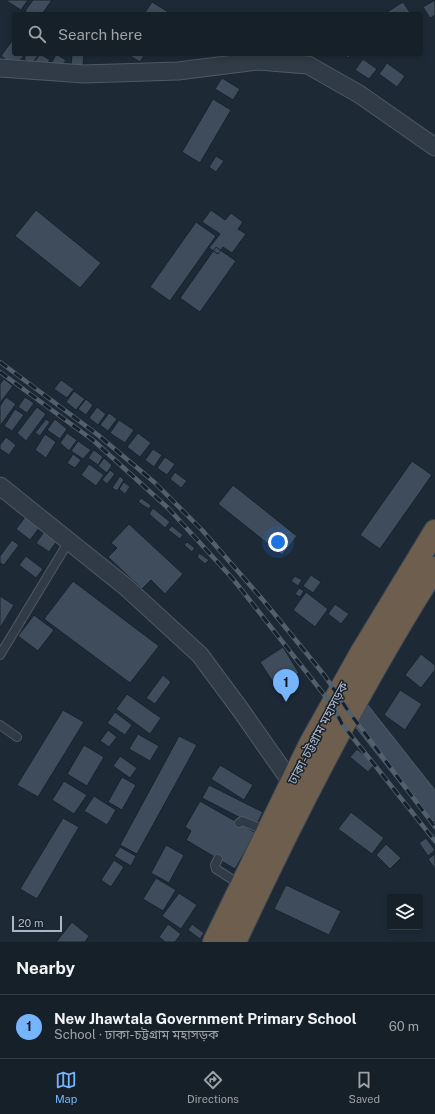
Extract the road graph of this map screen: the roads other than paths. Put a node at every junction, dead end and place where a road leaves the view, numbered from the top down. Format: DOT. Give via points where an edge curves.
graph roads {
  1 [pos="0,68"];
  2 [pos="435,147"];
  3 [pos="0,486"];
  4 [pos="435,531"];
  5 [pos="69,541"];
  6 [pos="435,568"];
  7 [pos="0,655"];
  8 [pos="353,705"];
  9 [pos="0,725"];
  10 [pos="17,737"];
  11 [pos="291,782"];
  12 [pos="435,809"];
  13 [pos="239,824"];
  14 [pos="268,832"];
  15 [pos="218,859"];
  16 [pos="241,885"];
  17 [pos="214,942"];
  18 [pos="235,942"];
  1 -- 2 [label="street" via="84,74 178,71 258,61 308,65 359,94"];
  3 -- 5 [label="street"];
  4 -- 11 [label="highway, ঢাকা-চট্টগ্রাম মহাসড়ক" via="361,653"];
  5 -- 7 [label="lane"];
  5 -- 11 [label="street" via="126,587 200,655"];
  6 -- 8 [label="highway, ঢাকা-চট্টগ্রাম মহাসড়ক"];
  8 -- 12 [label="main road"];
  8 -- 18 [label="highway, ঢাকা-চট্টগ্রাম মহাসড়ক" via="299,807"];
  9 -- 10 [label="lane"];
  11 -- 14 [label="highway, ঢাকা-চট্টগ্রাম মহাসড়ক"];
  13 -- 14 [label="lane" via="242,821 247,822"];
  14 -- 16 [label="highway, ঢাকা-চট্টগ্রাম মহাসড়ক"];
  15 -- 16 [label="lane" via="216,869"];
  16 -- 17 [label="highway, ঢাকা-চট্টগ্রাম মহাসড়ক"];
}
